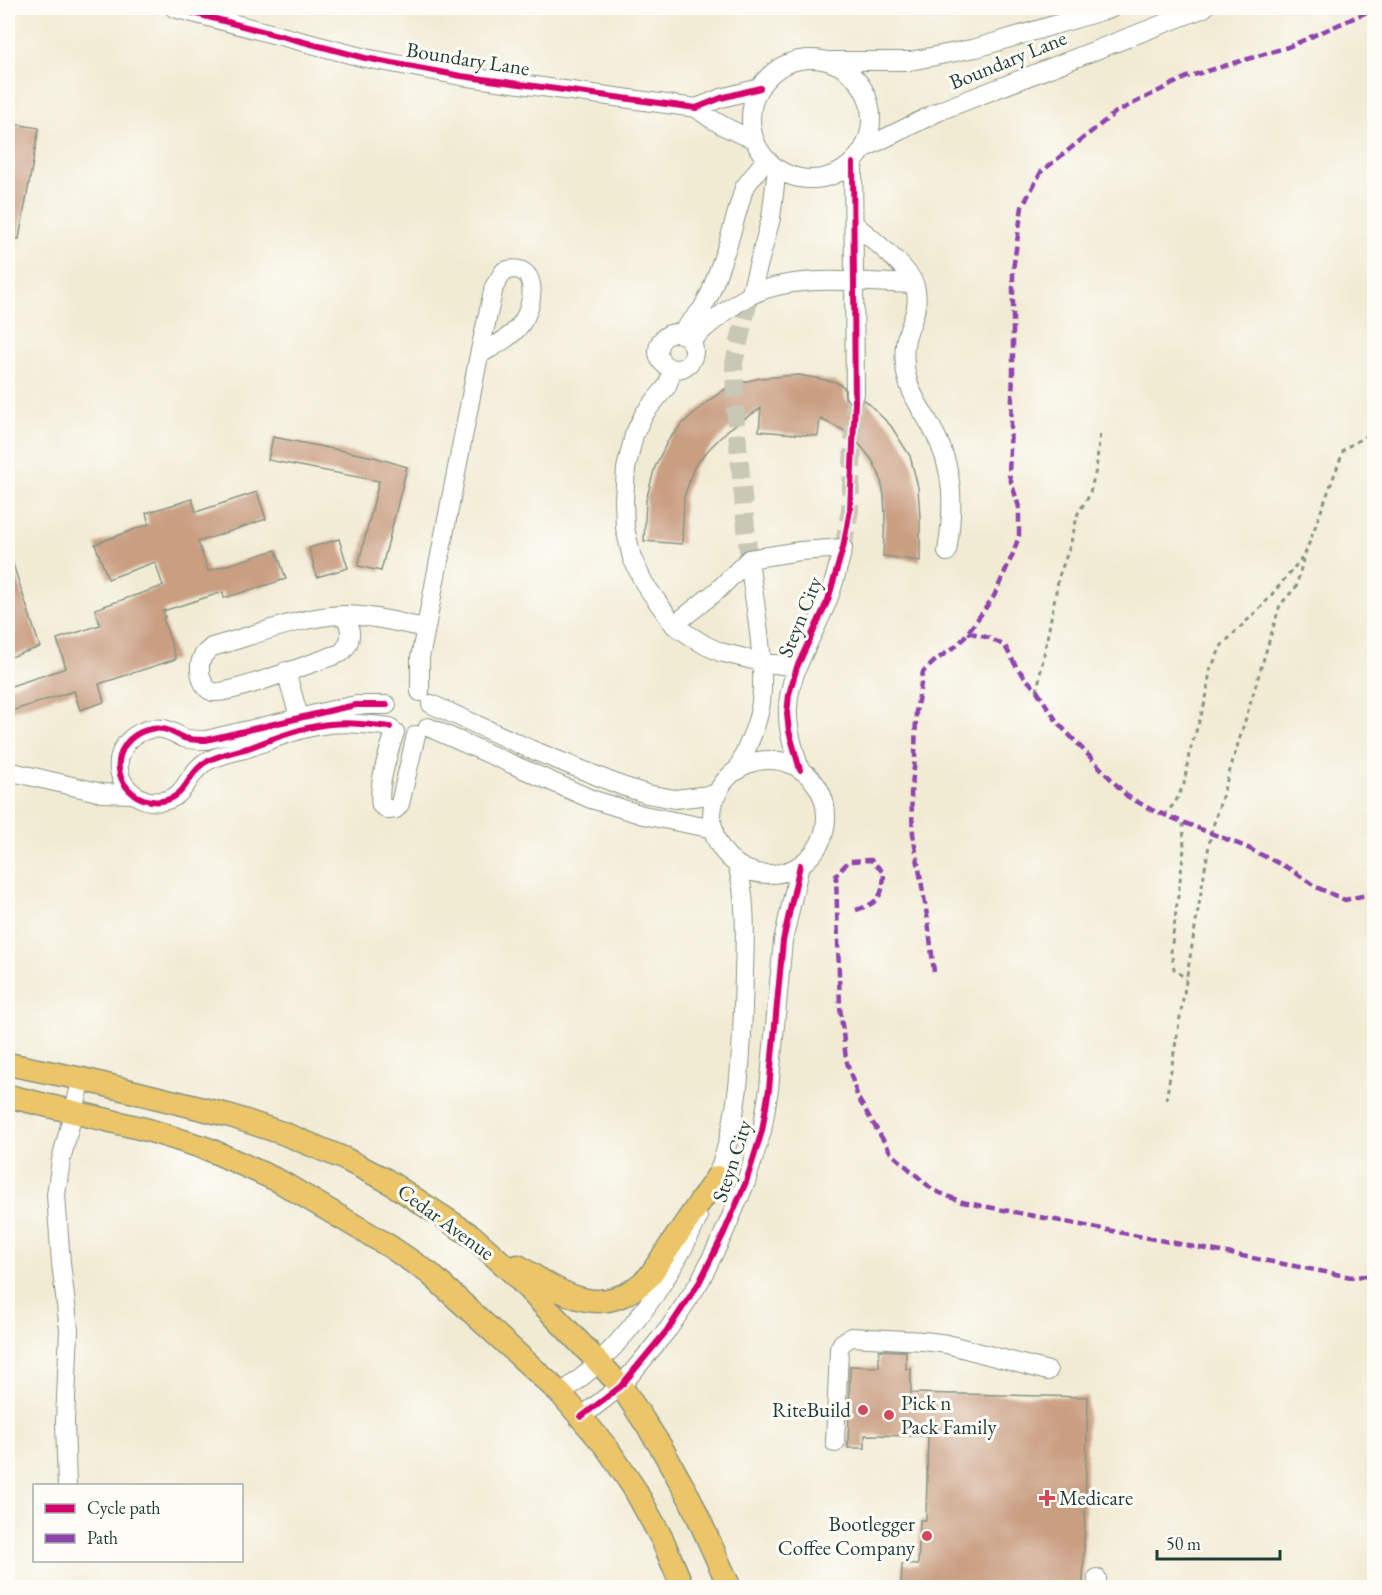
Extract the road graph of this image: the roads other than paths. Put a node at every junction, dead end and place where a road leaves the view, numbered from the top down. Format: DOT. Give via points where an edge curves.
graph roads {
  1 [pos="174,8"];
  2 [pos="1112,8"];
  3 [pos="1204,8"];
  4 [pos="823,61"];
  5 [pos="760,88"];
  6 [pos="696,108"];
  7 [pos="754,140"];
  8 [pos="859,155"];
  9 [pos="771,164"];
  10 [pos="855,224"];
  11 [pos="853,283"];
  12 [pos="914,284"];
  13 [pos="750,296"];
  14 [pos="685,338"];
  15 [pos="479,356"];
  16 [pos="673,369"];
  17 [pos="855,394"];
  18 [pos="947,552"];
  19 [pos="749,559"];
  20 [pos="345,615"];
  21 [pos="674,625"];
  22 [pos="426,628"];
  23 [pos="761,662"];
  24 [pos="797,667"];
  25 [pos="286,671"];
  26 [pos="419,695"];
  27 [pos="387,705"];
  28 [pos="299,717"];
  29 [pos="393,729"];
  30 [pos="422,731"];
  31 [pos="8,762"];
  32 [pos="800,770"];
  33 [pos="8,771"];
  34 [pos="737,771"];
  35 [pos="122,779"];
  36 [pos="133,794"];
  37 [pos="718,794"];
  38 [pos="714,829"];
  39 [pos="737,864"];
  40 [pos="800,865"];
  41 [pos="8,1064"];
  42 [pos="82,1079"];
  43 [pos="8,1096"];
  44 [pos="75,1112"];
  45 [pos="717,1177"];
  46 [pos="472,1236"];
  47 [pos="599,1362"];
  48 [pos="1048,1371"];
  49 [pos="621,1386"];
  50 [pos="561,1394"];
  51 [pos="581,1417"];
  52 [pos="835,1443"];
  53 [pos="67,1484"];
  54 [pos="683,1587"];
  55 [pos="730,1587"];
  1 -- 6 [label="street, Boundary Lane" via="375,60 461,76"];
  2 -- 4 [label="street, Boundary Lane" via="975,48 910,61"];
  3 -- 8 [label="street, Boundary Lane" via="942,110"];
  4 -- 5 [label="street" via="787,64"];
  4 -- 8 [label="street" via="841,67 866,94 871,130"];
  5 -- 6 [label="street, Boundary Lane"];
  5 -- 7 [label="street" via="751,113"];
  6 -- 7 [label="street, Boundary Lane" via="731,132"];
  7 -- 9 [label="street"];
  8 -- 9 [label="street" via="836,174 816,179 796,177"];
  8 -- 10 [label="street"];
  9 -- 13 [label="street" via="771,218"];
  9 -- 14 [label="street" via="751,176 744,188 710,294"];
  10 -- 11 [label="street"];
  10 -- 12 [label="street"];
  11 -- 12 [label="street"];
  11 -- 13 [label="street" via="811,281"];
  11 -- 17 [label="street"];
  12 -- 18 [label="street" via="917,306 904,346 906,375 949,471 952,519"];
  13 -- 14 [label="street"];
  14 -- 16 [label="street" via="693,346 692,358 684,367"];
  14 -- 16 [label="street" via="668,335 658,349 663,364"];
  15 -- 22 [label="street"];
  16 -- 21 [label="street" via="667,386 644,414 634,435 624,500 632,558 644,583"];
  19 -- 21 [label="street"];
  19 -- 23 [label="street, Steyn City"];
  19 -- 24 [label="street, Steyn City" via="843,548 828,600"];
  20 -- 22 [label="street"];
  20 -- 25 [label="street" via="350,633 347,648"];
  20 -- 25 [label="street" via="307,620 212,647 205,652 200,666 202,681 213,692"];
  21 -- 23 [label="street" via="720,652"];
  22 -- 26 [label="street"];
  23 -- 24 [label="street"];
  23 -- 34 [label="street, Steyn City" via="756,726"];
  24 -- 32 [label="street, Steyn City" via="787,714"];
  25 -- 28 [label="street"];
  26 -- 27 [label="street" via="394,695"];
  26 -- 30 [label="street" via="433,712"];
  26 -- 37 [label="street" via="581,770 639,792 675,799"];
  27 -- 28 [label="street" via="356,705"];
  27 -- 29 [label="street"];
  28 -- 35 [label="street" via="206,740 184,738 162,729 140,732 124,747 120,757"];
  29 -- 30 [label="street" via="409,736"];
  29 -- 30 [label="street" via="380,796 381,805 389,810 400,804"];
  29 -- 36 [label="street" via="344,723 304,729 202,764 175,797 142,800"];
  30 -- 38 [label="street" via="599,802"];
  31 -- 35 [label="street" via="83,781"];
  32 -- 34 [label="street" via="775,761 755,763"];
  32 -- 40 [label="street" via="814,782 824,799 827,817 824,836 814,853"];
  33 -- 36 [label="street" via="102,793"];
  34 -- 37 [label="street"];
  35 -- 36 [label="street"];
  37 -- 38 [label="street"];
  38 -- 39 [label="street" via="722,849"];
  39 -- 40 [label="street" via="768,874"];
  39 -- 45 [label="street, Steyn City" via="745,917 743,1019 737,1095"];
  40 -- 49 [label="street, Steyn City" via="783,941 762,1131 746,1182 699,1283 669,1328"];
  41 -- 42 [label="main road, Cedar Avenue"];
  42 -- 44 [label="street"];
  42 -- 46 [label="main road, Cedar Avenue" via="231,1116 285,1134 386,1180"];
  43 -- 44 [label="main road"];
  44 -- 50 [label="main road" via="208,1149 279,1180 429,1273"];
  44 -- 53 [label="street" via="56,1195 69,1330"];
  45 -- 46 [label="main road" via="649,1277 624,1296 610,1300 587,1300 558,1291"];
  45 -- 47 [label="street, Steyn City" via="668,1275"];
  46 -- 47 [label="main road, Cedar Avenue"];
  47 -- 49 [label="main road, Cedar Avenue"];
  47 -- 50 [label="street, Steyn City"];
  48 -- 52 [label="street" via="947,1344 851,1337 839,1349"];
  49 -- 51 [label="street, Steyn City"];
  49 -- 55 [label="main road, Cedar Avenue" via="690,1499"];
  50 -- 51 [label="main road"];
  51 -- 54 [label="main road" via="608,1448 634,1488"];
}
